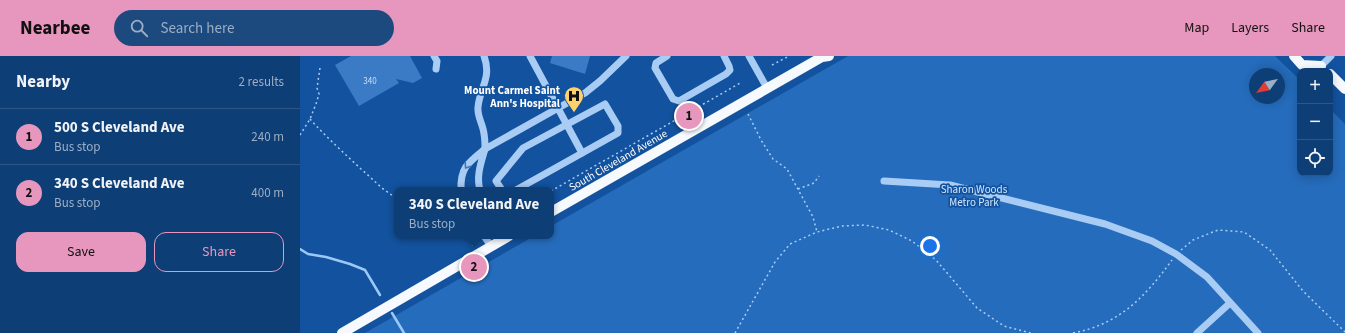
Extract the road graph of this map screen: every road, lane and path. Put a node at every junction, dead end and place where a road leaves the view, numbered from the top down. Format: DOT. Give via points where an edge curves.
graph roads {
  1 [pos="434,56"];
  2 [pos="484,56"];
  3 [pos="530,56"];
  4 [pos="667,56"];
  5 [pos="724,56"];
  6 [pos="749,56"];
  7 [pos="789,56"];
  8 [pos="825,56"];
  9 [pos="1294,56"];
  10 [pos="1331,56"];
  11 [pos="623,57"];
  12 [pos="1322,64"];
  13 [pos="772,65"];
  14 [pos="320,68"];
  15 [pos="436,69"];
  16 [pos="1333,77"];
  17 [pos="742,82"];
  18 [pos="767,88"];
  19 [pos="1345,88"];
  20 [pos="558,108"];
  21 [pos="748,114"];
  22 [pos="310,119"];
  23 [pos="566,124"];
  24 [pos="300,135"];
  25 [pos="486,149"];
  26 [pos="582,153"];
  27 [pos="820,176"];
  28 [pos="884,181"];
  29 [pos="461,187"];
  30 [pos="479,187"];
  31 [pos="500,187"];
  32 [pos="521,187"];
  33 [pos="554,189"];
  34 [pos="798,190"];
  35 [pos="394,196"];
  36 [pos="554,210"];
  37 [pos="817,232"];
  38 [pos="486,239"];
  39 [pos="502,239"];
  40 [pos="491,246"];
  41 [pos="1230,303"];
  42 [pos="342,333"];
  43 [pos="735,333"];
  44 [pos="1031,333"];
  45 [pos="1197,333"];
  46 [pos="1258,333"];
  1 -- 15 [label="street" via="437,61"];
  2 -- 25 [label="street" via="487,73 480,97 478,118 484,133"];
  3 -- 20 [label="street"];
  4 -- 5 [label="street" via="656,63 655,68 673,99 679,101 730,70"];
  6 -- 18 [label="street"];
  7 -- 13 [label="path"];
  8 -- 18 [label="main road, South Cleveland Avenue"];
  9 -- 12 [label="main road" via="1302,65"];
  10 -- 12 [label="street"];
  11 -- 20 [label="street" via="585,93"];
  14 -- 22 [label="path" via="317,88 319,94"];
  16 -- 19 [label="main road"];
  17 -- 33 [label="path"];
  18 -- 36 [label="main road, South Cleveland Avenue"];
  20 -- 23 [label="street"];
  20 -- 25 [label="street"];
  21 -- 34 [label="path" via="768,152 787,169"];
  22 -- 24 [label="path"];
  22 -- 35 [label="path" via="327,138"];
  23 -- 26 [label="street"];
  23 -- 26 [label="street" via="605,104 618,126 618,133"];
  23 -- 31 [label="street" via="523,148 496,181"];
  25 -- 29 [label="street, one-way" via="469,162 461,177"];
  25 -- 30 [label="street" via="479,169"];
  26 -- 32 [label="street"];
  27 -- 34 [label="path" via="814,183"];
  28 -- 41 [label="street" via="950,185 1105,224 1152,241 1176,254 1207,277"];
  34 -- 37 [label="path" via="813,217"];
  37 -- 43 [label="path" via="790,244 775,262"];
  37 -- 44 [label="path" via="842,226 865,226 889,230 900,235 936,260 977,308 1004,326"];
  38 -- 40 [label="street"];
  39 -- 40 [label="main road"];
  40 -- 42 [label="main road"];
  41 -- 45 [label="street"];
  41 -- 46 [label="street"];
}
